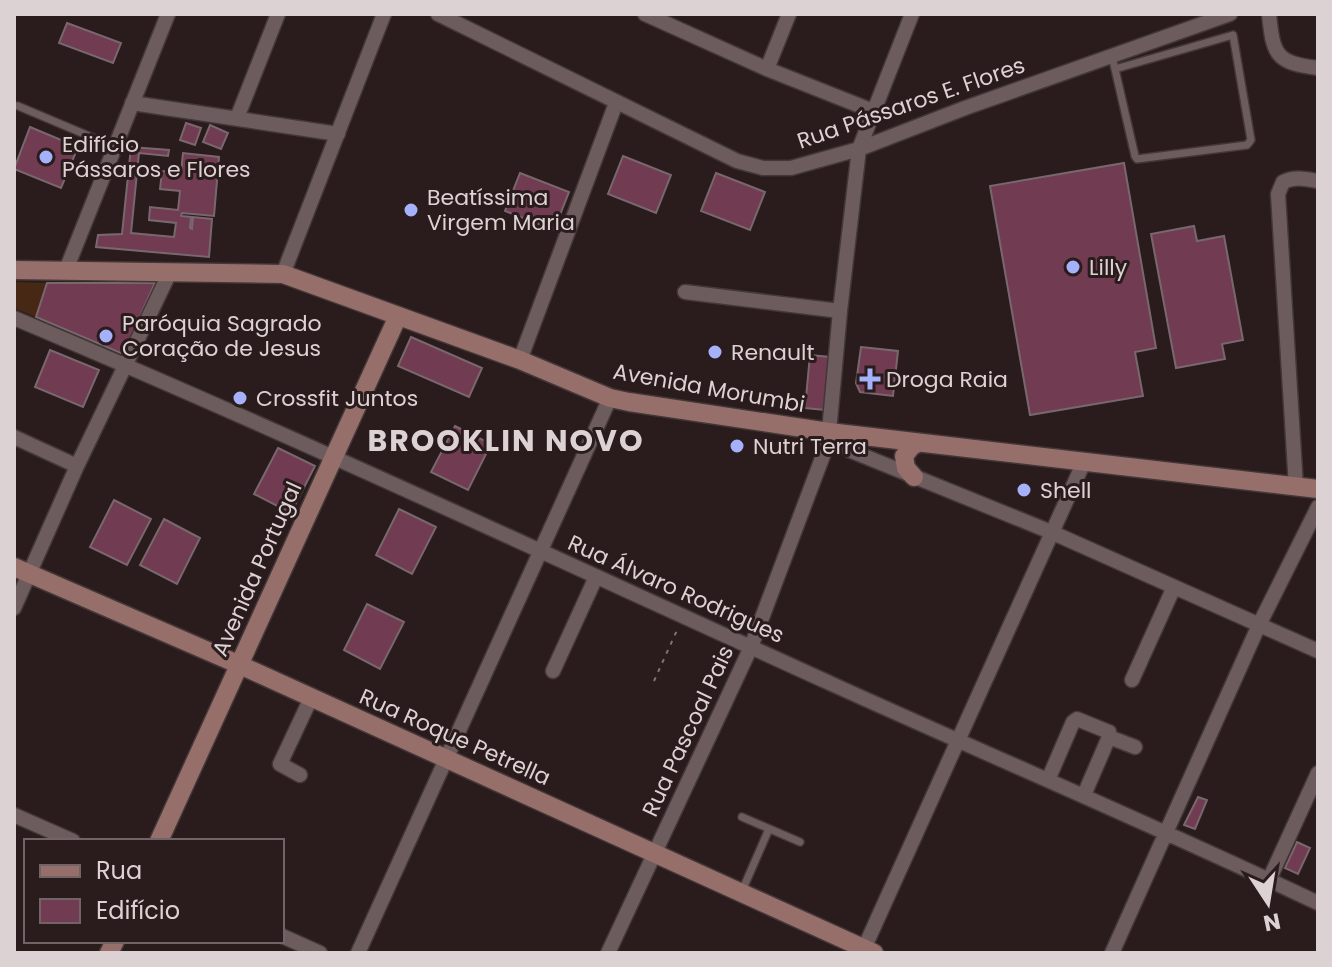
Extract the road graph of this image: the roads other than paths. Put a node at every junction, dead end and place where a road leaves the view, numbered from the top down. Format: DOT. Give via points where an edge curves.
graph roads {
  1 [pos="168,14"];
  2 [pos="278,14"];
  3 [pos="384,14"];
  4 [pos="438,14"];
  5 [pos="645,14"];
  6 [pos="789,14"];
  7 [pos="912,14"];
  8 [pos="1230,14"];
  9 [pos="1269,14"];
  10 [pos="1113,63"];
  11 [pos="1318,68"];
  12 [pos="767,69"];
  13 [pos="132,103"];
  14 [pos="616,103"];
  15 [pos="18,106"];
  16 [pos="873,111"];
  17 [pos="237,118"];
  18 [pos="338,134"];
  19 [pos="115,147"];
  20 [pos="859,149"];
  21 [pos="1318,181"];
  22 [pos="14,270"];
  23 [pos="66,270"];
  24 [pos="170,272"];
  25 [pos="283,274"];
  26 [pos="685,292"];
  27 [pos="840,311"];
  28 [pos="398,316"];
  29 [pos="14,318"];
  30 [pos="520,360"];
  31 [pos="126,365"];
  32 [pos="610,398"];
  33 [pos="829,432"];
  34 [pos="14,437"];
  35 [pos="918,443"];
  36 [pos="332,458"];
  37 [pos="1083,464"];
  38 [pos="77,466"];
  39 [pos="914,477"];
  40 [pos="1296,487"];
  41 [pos="1318,489"];
  42 [pos="1318,507"];
  43 [pos="1051,532"];
  44 [pos="540,552"];
  45 [pos="22,571"];
  46 [pos="596,577"];
  47 [pos="1174,587"];
  48 [pos="14,608"];
  49 [pos="1259,625"];
  50 [pos="751,647"];
  51 [pos="1318,651"];
  52 [pos="240,665"];
  53 [pos="553,671"];
  54 [pos="1132,680"];
  55 [pos="311,698"];
  56 [pos="1109,737"];
  57 [pos="957,741"];
  58 [pos="1135,747"];
  59 [pos="447,759"];
  60 [pos="1318,773"];
  61 [pos="300,775"];
  62 [pos="1048,780"];
  63 [pos="1084,795"];
  64 [pos="14,815"];
  65 [pos="742,817"];
  66 [pos="769,829"];
  67 [pos="1166,834"];
  68 [pos="68,839"];
  69 [pos="160,839"];
  70 [pos="800,842"];
  71 [pos="654,854"];
  72 [pos="1269,880"];
  73 [pos="742,893"];
  74 [pos="1318,903"];
  75 [pos="284,937"];
  76 [pos="867,951"];
  77 [pos="320,953"];
  78 [pos="358,953"];
  79 [pos="608,953"];
  80 [pos="1112,953"];
  1 -- 13 [label="street"];
  2 -- 17 [label="street"];
  3 -- 18 [label="street"];
  4 -- 14 [label="street, Rua Pássaros E. Flores"];
  5 -- 12 [label="street"];
  6 -- 12 [label="street"];
  7 -- 16 [label="street, Rua Pascoal Pais"];
  8 -- 10 [label="street, Rua Pássaros E. Flores"];
  9 -- 11 [label="street" via="1271,42 1279,57"];
  10 -- 10 [label="lane" via="1137,159 1247,145 1251,140 1233,35"];
  10 -- 20 [label="street, Rua Pássaros E. Flores"];
  12 -- 16 [label="street"];
  13 -- 17 [label="street"];
  13 -- 19 [label="street"];
  14 -- 20 [label="street, Rua Pássaros E. Flores" via="737,161 763,168 791,168"];
  14 -- 30 [label="street"];
  15 -- 19 [label="lane"];
  16 -- 20 [label="street, Rua Pascoal Pais"];
  17 -- 18 [label="street"];
  18 -- 25 [label="street"];
  19 -- 23 [label="street"];
  20 -- 27 [label="street, Rua Pascoal Pais"];
  21 -- 40 [label="street" via="1288,179 1278,194"];
  22 -- 23 [label="street, Avenida Morumbi"];
  23 -- 24 [label="street, Avenida Morumbi"];
  24 -- 25 [label="street, Avenida Morumbi"];
  24 -- 31 [label="street"];
  25 -- 28 [label="street, Avenida Morumbi"];
  26 -- 27 [label="street"];
  27 -- 33 [label="street, Rua Pascoal Pais"];
  28 -- 30 [label="street, Avenida Morumbi"];
  28 -- 36 [label="street, Avenida Portugal"];
  29 -- 31 [label="street, Rua Álvaro Rodrigues"];
  30 -- 32 [label="street, Avenida Morumbi"];
  31 -- 36 [label="street, Rua Álvaro Rodrigues"];
  31 -- 38 [label="street"];
  32 -- 33 [label="street, Avenida Morumbi"];
  32 -- 44 [label="street"];
  33 -- 35 [label="street, Avenida Morumbi"];
  33 -- 39 [label="street" via="849,450"];
  33 -- 50 [label="street, Rua Pascoal Pais"];
  34 -- 38 [label="street"];
  35 -- 37 [label="street, Avenida Morumbi"];
  35 -- 39 [label="street" via="904,456"];
  36 -- 44 [label="street, Rua Álvaro Rodrigues"];
  36 -- 52 [label="street, Avenida Portugal"];
  37 -- 40 [label="street, Avenida Morumbi"];
  37 -- 43 [label="street"];
  38 -- 45 [label="street"];
  39 -- 43 [label="street"];
  40 -- 41 [label="street, Avenida Morumbi"];
  42 -- 49 [label="street"];
  43 -- 47 [label="street"];
  43 -- 57 [label="street"];
  44 -- 46 [label="street, Rua Álvaro Rodrigues"];
  44 -- 59 [label="street"];
  45 -- 48 [label="street"];
  45 -- 52 [label="street, Rua Roque Petrella"];
  46 -- 50 [label="street, Rua Álvaro Rodrigues"];
  46 -- 53 [label="street"];
  47 -- 49 [label="street"];
  47 -- 54 [label="street"];
  49 -- 51 [label="street"];
  49 -- 67 [label="street"];
  50 -- 57 [label="street, Rua Álvaro Rodrigues"];
  50 -- 71 [label="street, Rua Pascoal Pais"];
  52 -- 55 [label="street, Rua Roque Petrella"];
  52 -- 69 [label="street, Avenida Portugal"];
  55 -- 59 [label="street, Rua Roque Petrella"];
  55 -- 61 [label="street" via="280,764"];
  56 -- 58 [label="street"];
  56 -- 62 [label="street" via="1109,732 1075,720"];
  56 -- 63 [label="street"];
  57 -- 62 [label="street, Rua Álvaro Rodrigues"];
  57 -- 76 [label="street"];
  59 -- 71 [label="street, Rua Roque Petrella"];
  59 -- 78 [label="street"];
  60 -- 72 [label="street"];
  62 -- 63 [label="street, Rua Álvaro Rodrigues"];
  63 -- 67 [label="street, Rua Álvaro Rodrigues"];
  64 -- 68 [label="street"];
  65 -- 66 [label="lane"];
  66 -- 70 [label="lane"];
  66 -- 73 [label="lane"];
  67 -- 72 [label="street, Rua Álvaro Rodrigues"];
  67 -- 80 [label="street"];
  71 -- 73 [label="street, Rua Roque Petrella"];
  71 -- 79 [label="street, Rua Pascoal Pais"];
  72 -- 74 [label="street, Rua Álvaro Rodrigues"];
  73 -- 76 [label="street, Rua Roque Petrella"];
  75 -- 77 [label="street"];
}
